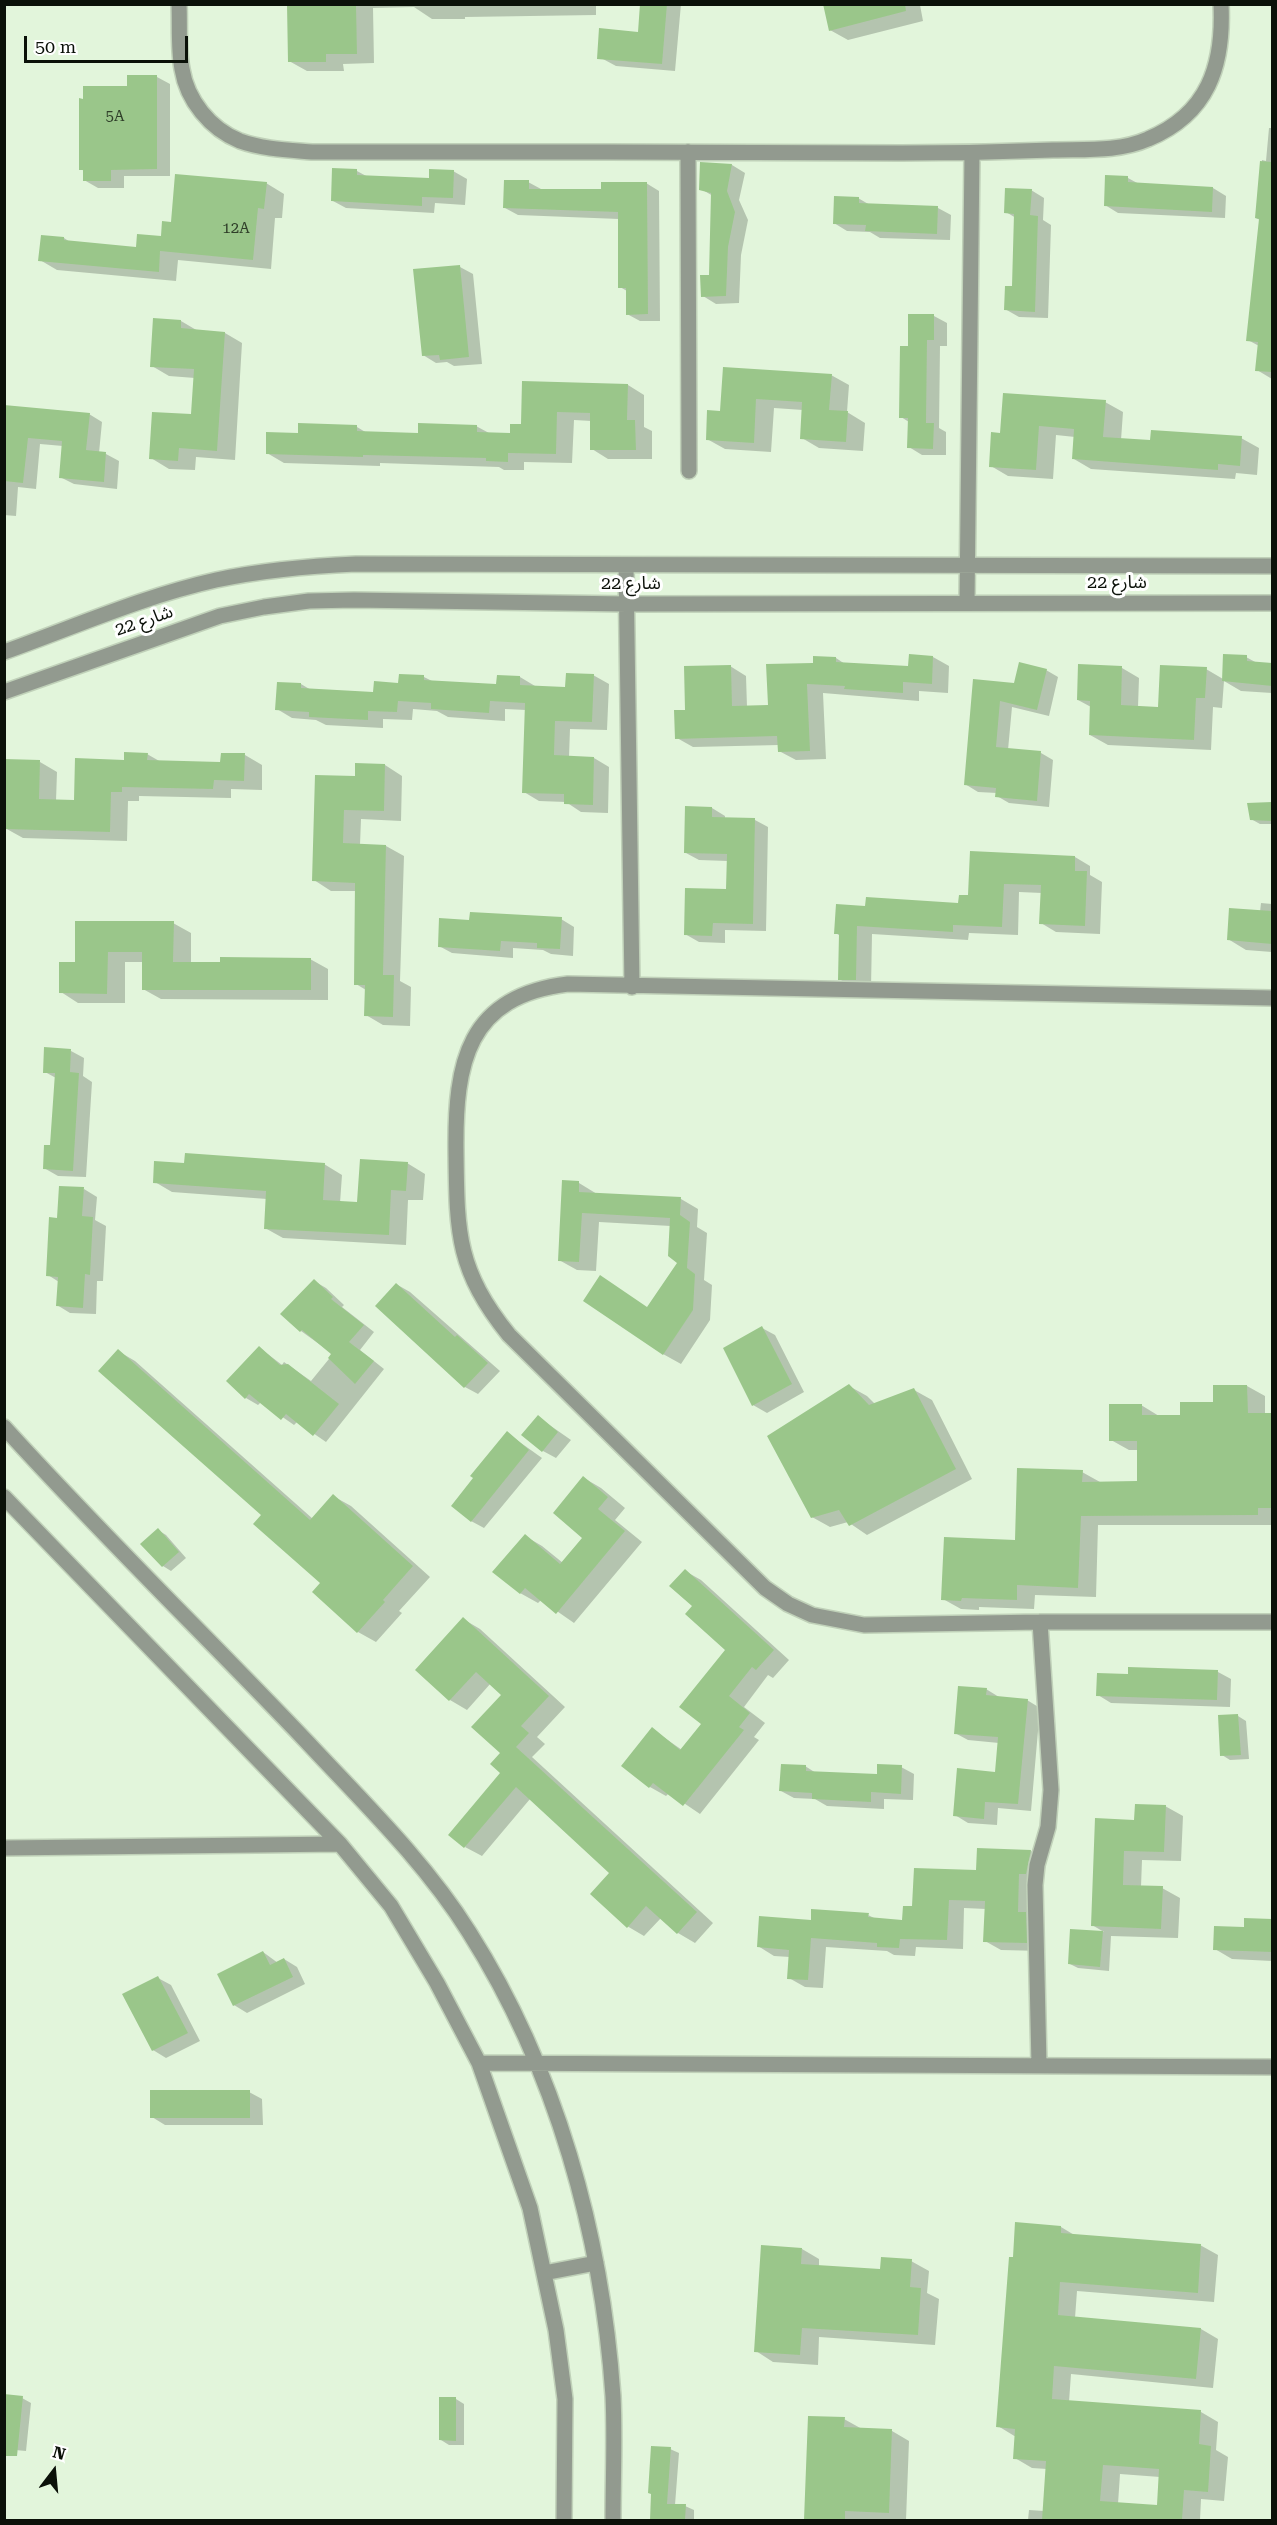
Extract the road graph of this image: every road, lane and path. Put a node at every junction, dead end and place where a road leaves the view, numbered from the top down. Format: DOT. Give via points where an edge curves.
graph roads {
  1 [pos="179,4"];
  2 [pos="1221,4"];
  3 [pos="688,152"];
  4 [pos="972,153"];
  5 [pos="689,471"];
  6 [pos="626,565"];
  7 [pos="967,566"];
  8 [pos="1272,566"];
  9 [pos="968,602"];
  10 [pos="1272,603"];
  11 [pos="627,604"];
  12 [pos="4,652"];
  13 [pos="4,692"];
  14 [pos="632,987"];
  15 [pos="1272,998"];
  16 [pos="4,1427"];
  17 [pos="4,1497"];
  18 [pos="1040,1622"];
  19 [pos="1272,1622"];
  20 [pos="340,1844"];
  21 [pos="4,1848"];
  22 [pos="479,2063"];
  23 [pos="538,2063"];
  24 [pos="1039,2065"];
  25 [pos="1272,2067"];
  26 [pos="596,2263"];
  27 [pos="544,2273"];
  28 [pos="564,2520"];
  29 [pos="613,2520"];
  1 -- 3 [label="street" via="182,70 191,98 207,120 239,140 312,152"];
  2 -- 4 [label="street" via="1218,63 1203,96 1178,122 1146,140 1108,148"];
  3 -- 4 [label="street"];
  3 -- 5 [label="street"];
  4 -- 7 [label="street"];
  6 -- 7 [label="street, شارع 22"];
  6 -- 11 [label="street"];
  6 -- 12 [label="street, شارع 22" via="356,564 260,572 143,602"];
  7 -- 8 [label="street, شارع 22"];
  7 -- 9 [label="street"];
  9 -- 10 [label="street, شارع 22"];
  9 -- 11 [label="street, شارع 22"];
  11 -- 13 [label="street, شارع 22" via="354,600 264,607 220,616"];
  11 -- 14 [label="street"];
  14 -- 15 [label="street"];
  14 -- 18 [label="street" via="568,984 543,987 519,996 497,1010 480,1028 465,1054 455,1114 456,1208 470,1276 487,1307 509,1335 757,1581 788,1604 812,1615 864,1625"];
  16 -- 23 [label="street" via="418,1862 469,1931"];
  17 -- 20 [label="street"];
  18 -- 19 [label="street"];
  18 -- 24 [label="street" via="1051,1790 1048,1827 1035,1886"];
  20 -- 21 [label="street"];
  20 -- 22 [label="street" via="391,1906"];
  22 -- 23 [label="street"];
  22 -- 27 [label="street" via="530,2208"];
  23 -- 24 [label="street"];
  23 -- 26 [label="street" via="578,2184"];
  24 -- 25 [label="street"];
  26 -- 27 [label="street"];
  26 -- 29 [label="street" via="613,2397"];
  27 -- 28 [label="street" via="565,2399"];
}
